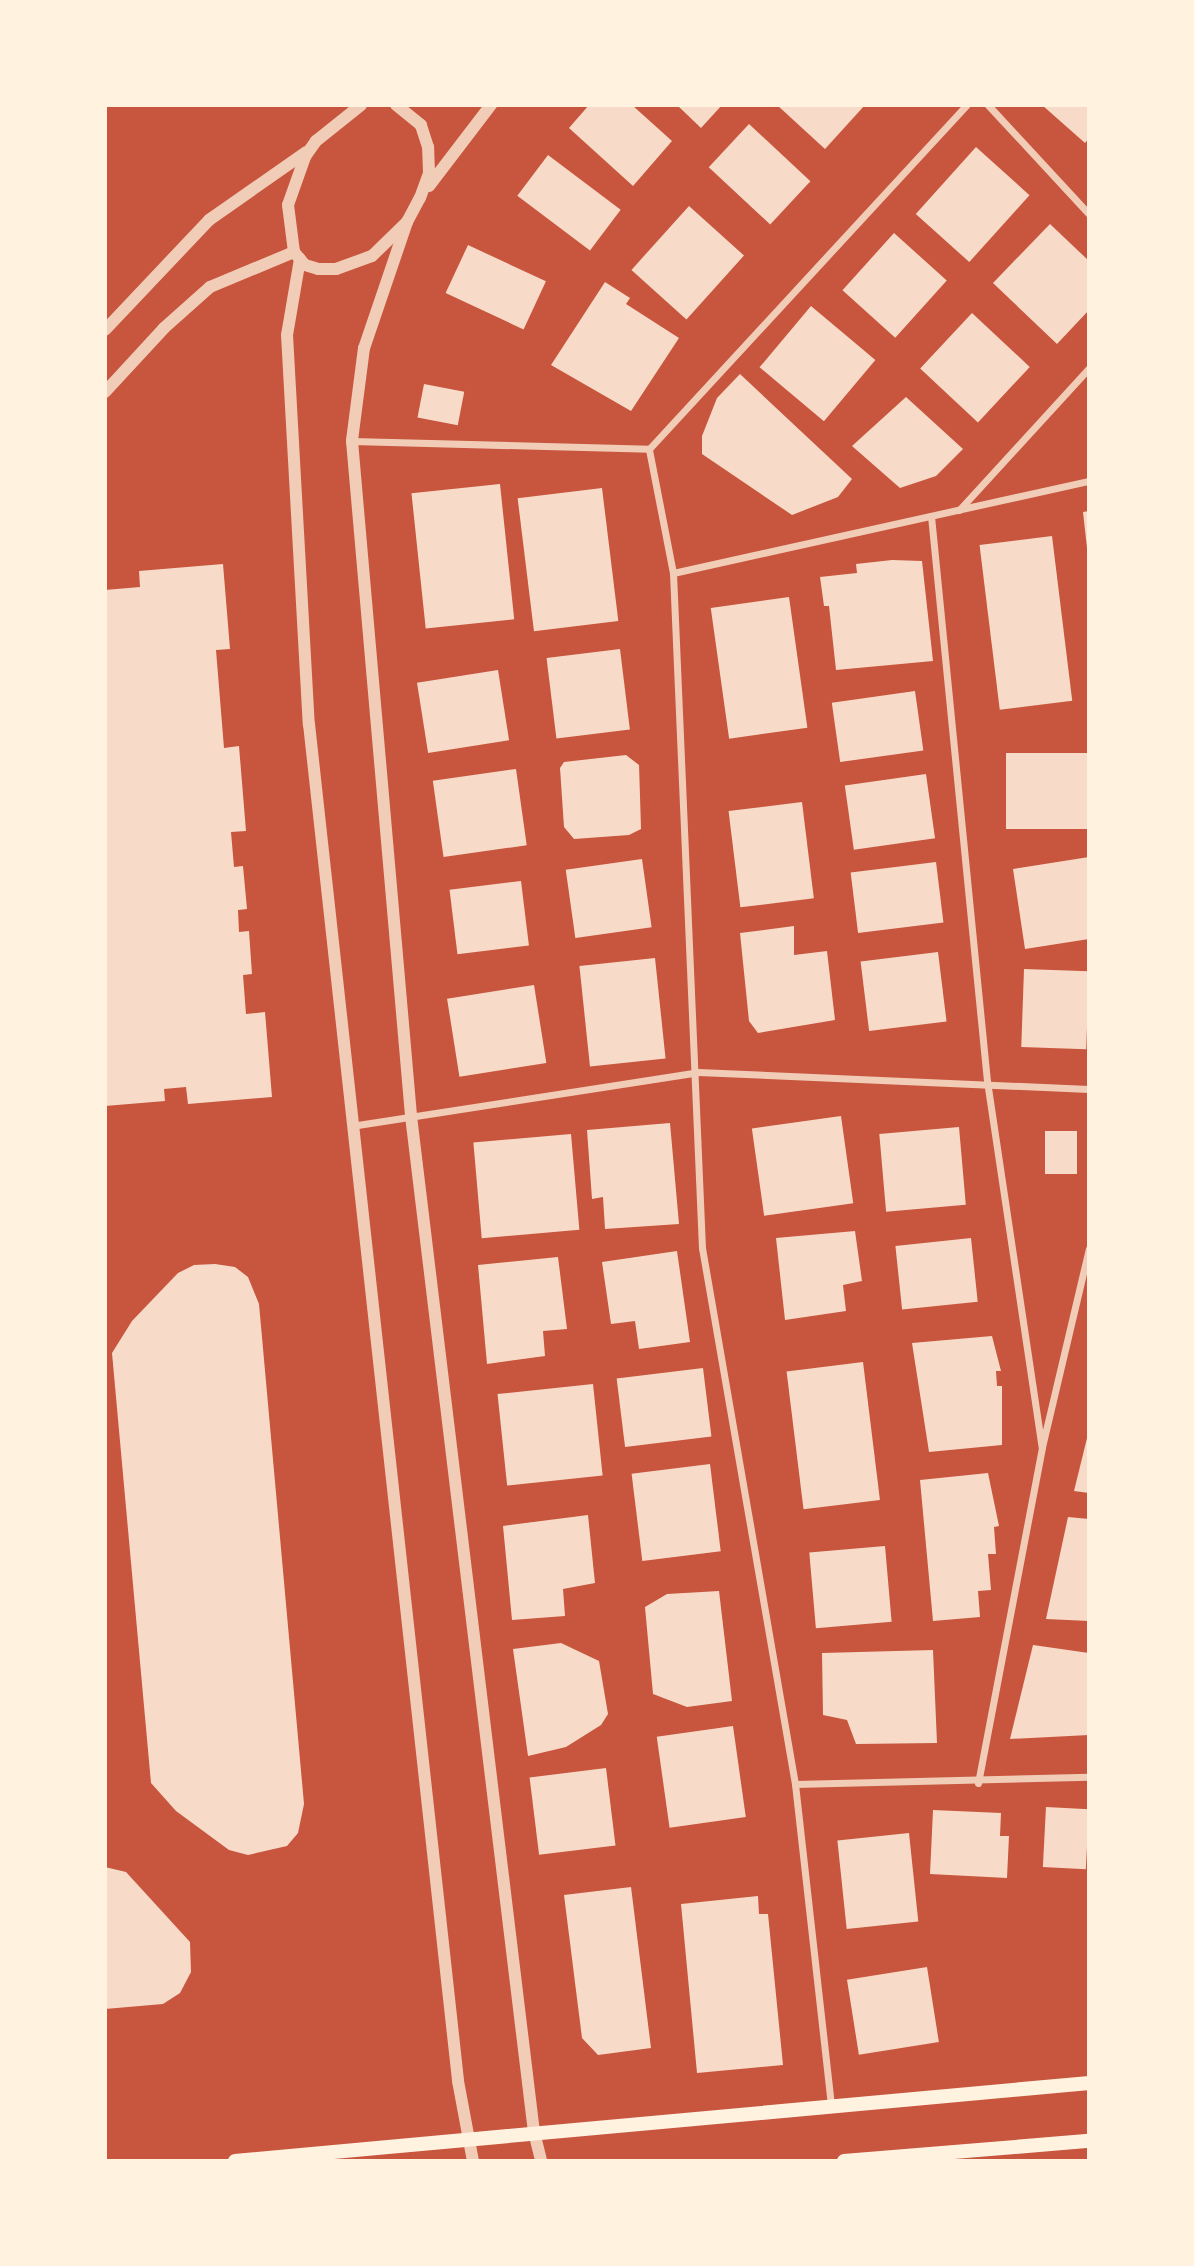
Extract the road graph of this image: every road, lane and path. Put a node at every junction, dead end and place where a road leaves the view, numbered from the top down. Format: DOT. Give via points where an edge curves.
graph roads {
  1 [pos="396,105"];
  2 [pos="491,105"];
  3 [pos="966,105"];
  4 [pos="988,105"];
  5 [pos="354,107"];
  6 [pos="312,147"];
  7 [pos="420,198"];
  8 [pos="1089,214"];
  9 [pos="407,222"];
  10 [pos="297,255"];
  11 [pos="105,330"];
  12 [pos="1089,368"];
  13 [pos="105,392"];
  14 [pos="352,441"];
  15 [pos="649,449"];
  16 [pos="1089,481"];
  17 [pos="959,510"];
  18 [pos="931,516"];
  19 [pos="673,573"];
  20 [pos="698,1072"];
  21 [pos="987,1081"];
  22 [pos="1089,1088"];
  23 [pos="411,1116"];
  24 [pos="351,1126"];
  25 [pos="1089,1248"];
  26 [pos="1042,1447"];
  27 [pos="1089,1777"];
  28 [pos="978,1783"];
  29 [pos="795,1784"];
  30 [pos="1089,2083"];
  31 [pos="831,2105"];
  32 [pos="534,2132"];
  33 [pos="470,2139"];
  34 [pos="1089,2141"];
  35 [pos="235,2161"];
  36 [pos="473,2161"];
  37 [pos="541,2161"];
  38 [pos="844,2161"];
  1 -- 7 [label="street" via="421,125 428,147 429,173"];
  2 -- 7 [label="street"];
  3 -- 15 [label="street"];
  4 -- 8 [label="street"];
  5 -- 6 [label="street"];
  6 -- 10 [label="street" via="288,205"];
  6 -- 11 [label="street" via="209,220"];
  7 -- 9 [label="street"];
  9 -- 10 [label="street" via="387,245 358,264 318,269"];
  9 -- 14 [label="street" via="364,348"];
  10 -- 13 [label="street" via="210,287 164,327"];
  10 -- 24 [label="street" via="287,335 308,710"];
  12 -- 17 [label="street"];
  14 -- 15 [label="street"];
  14 -- 23 [label="street"];
  15 -- 19 [label="street"];
  16 -- 17 [label="street"];
  17 -- 18 [label="street"];
  18 -- 19 [label="street"];
  18 -- 21 [label="street"];
  19 -- 20 [label="street"];
  20 -- 21 [label="street"];
  20 -- 23 [label="street"];
  20 -- 29 [label="street" via="702,1248"];
  21 -- 22 [label="street"];
  21 -- 26 [label="street"];
  23 -- 24 [label="street"];
  23 -- 32 [label="street"];
  24 -- 33 [label="street" via="458,2081"];
  25 -- 26 [label="street"];
  26 -- 28 [label="street"];
  27 -- 28 [label="street"];
  28 -- 29 [label="street"];
  29 -- 31 [label="street"];
  30 -- 31 [label="main road"];
  31 -- 32 [label="main road"];
  32 -- 33 [label="main road"];
  32 -- 37 [label="street"];
  33 -- 35 [label="main road"];
  33 -- 36 [label="street"];
  34 -- 38 [label="main road"];
}
